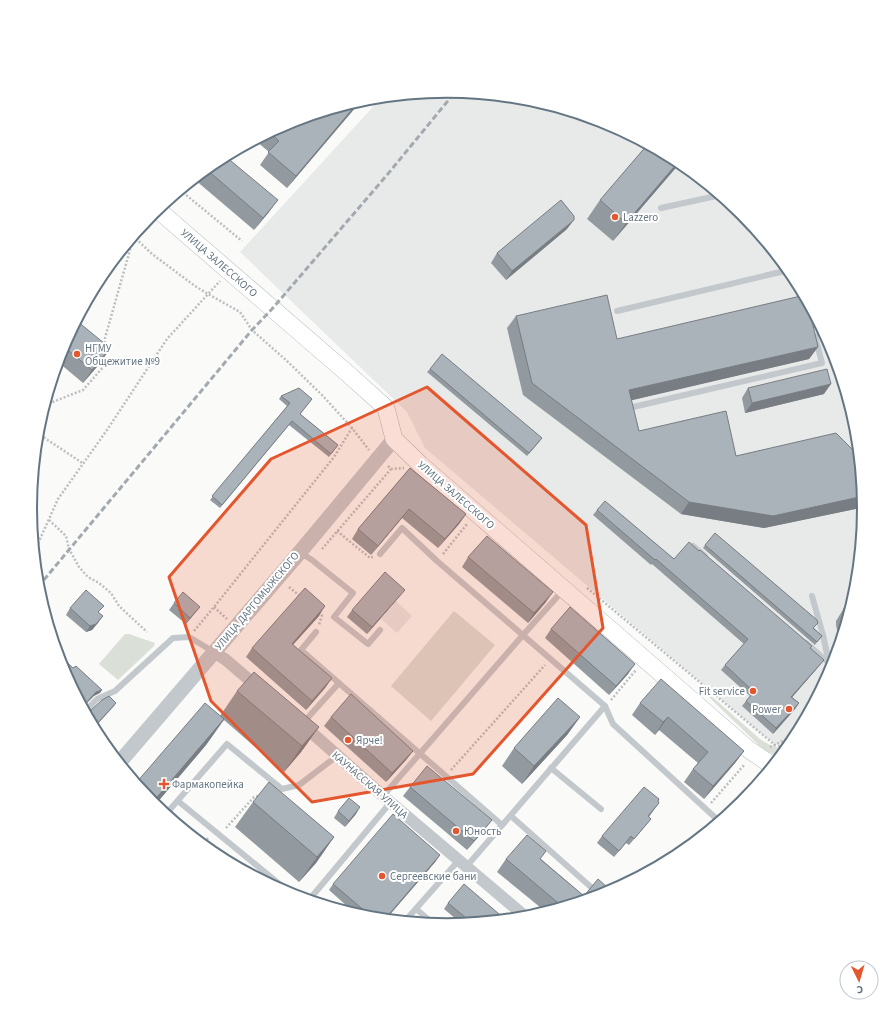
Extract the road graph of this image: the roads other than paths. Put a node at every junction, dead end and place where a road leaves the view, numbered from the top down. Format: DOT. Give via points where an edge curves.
graph roads {
  1 [pos="715,196"];
  2 [pos="661,208"];
  3 [pos="160,215"];
  4 [pos="783,271"];
  5 [pos="617,311"];
  6 [pos="813,329"];
  7 [pos="633,407"];
  8 [pos="394,439"];
  9 [pos="693,546"];
  10 [pos="300,552"];
  11 [pos="380,554"];
  12 [pos="711,561"];
  13 [pos="812,596"];
  14 [pos="557,597"];
  15 [pos="380,630"];
  16 [pos="316,632"];
  17 [pos="523,635"];
  18 [pos="799,638"];
  19 [pos="214,652"];
  20 [pos="829,661"];
  21 [pos="828,662"];
  22 [pos="339,683"];
  23 [pos="267,695"];
  24 [pos="605,706"];
  25 [pos="89,707"];
  26 [pos="291,714"];
  27 [pos="302,724"];
  28 [pos="420,753"];
  29 [pos="337,756"];
  30 [pos="123,759"];
  31 [pos="769,763"];
  32 [pos="551,768"];
  33 [pos="386,800"];
  34 [pos="178,801"];
  35 [pos="601,809"];
  36 [pos="170,810"];
  37 [pos="511,816"];
  38 [pos="716,818"];
  39 [pos="502,825"];
  40 [pos="463,864"];
  41 [pos="274,880"];
  42 [pos="595,891"];
  43 [pos="312,896"];
  44 [pos="416,909"];
  45 [pos="520,912"];
  46 [pos="409,917"];
  47 [pos="427,918"];
  1 -- 2 [label="lane"];
  3 -- 8 [label="main road, УЛИЦА ЗАЛЕССКОГО" via="229,271 386,408"];
  4 -- 5 [label="lane"];
  6 -- 7 [label="lane" via="822,364"];
  8 -- 10 [label="street, УЛИЦА ДАРГОМЫЖСКОГО"];
  8 -- 31 [label="main road, УЛИЦА ЗАЛЕССКОГО" via="748,749"];
  9 -- 12 [label="lane"];
  10 -- 15 [label="lane" via="353,593 334,617 368,644"];
  10 -- 19 [label="street, УЛИЦА ДАРГОМЫЖСКОГО"];
  11 -- 17 [label="lane" via="402,528"];
  13 -- 20 [label="lane"];
  14 -- 17 [label="lane"];
  16 -- 22 [label="lane" via="301,650"];
  17 -- 24 [label="lane"];
  17 -- 28 [label="lane"];
  18 -- 21 [label="lane"];
  19 -- 23 [label="street"];
  19 -- 25 [label="lane" via="188,637 174,638 115,691 97,699"];
  19 -- 30 [label="street, УЛИЦА ДАРГОМЫЖСКОГО"];
  22 -- 27 [label="lane"];
  22 -- 28 [label="lane"];
  24 -- 32 [label="lane"];
  24 -- 38 [label="lane" via="613,724"];
  26 -- 27 [label="street, КАУНАССКАЯ УЛИЦА"];
  27 -- 29 [label="street, КАУНАССКАЯ УЛИЦА"];
  28 -- 33 [label="lane"];
  28 -- 39 [label="lane"];
  29 -- 33 [label="street, КАУНАССКАЯ УЛИЦА"];
  29 -- 34 [label="lane" via="299,785 282,790 227,744"];
  32 -- 35 [label="lane"];
  32 -- 37 [label="lane"];
  33 -- 40 [label="street, КАУНАССКАЯ УЛИЦА"];
  33 -- 43 [label="lane"];
  34 -- 36 [label="lane"];
  34 -- 41 [label="lane"];
  37 -- 39 [label="lane"];
  37 -- 42 [label="lane"];
  39 -- 40 [label="lane"];
  40 -- 44 [label="lane"];
  40 -- 45 [label="street, КАУНАССКАЯ УЛИЦА"];
  44 -- 46 [label="lane"];
  44 -- 47 [label="lane"];
}
